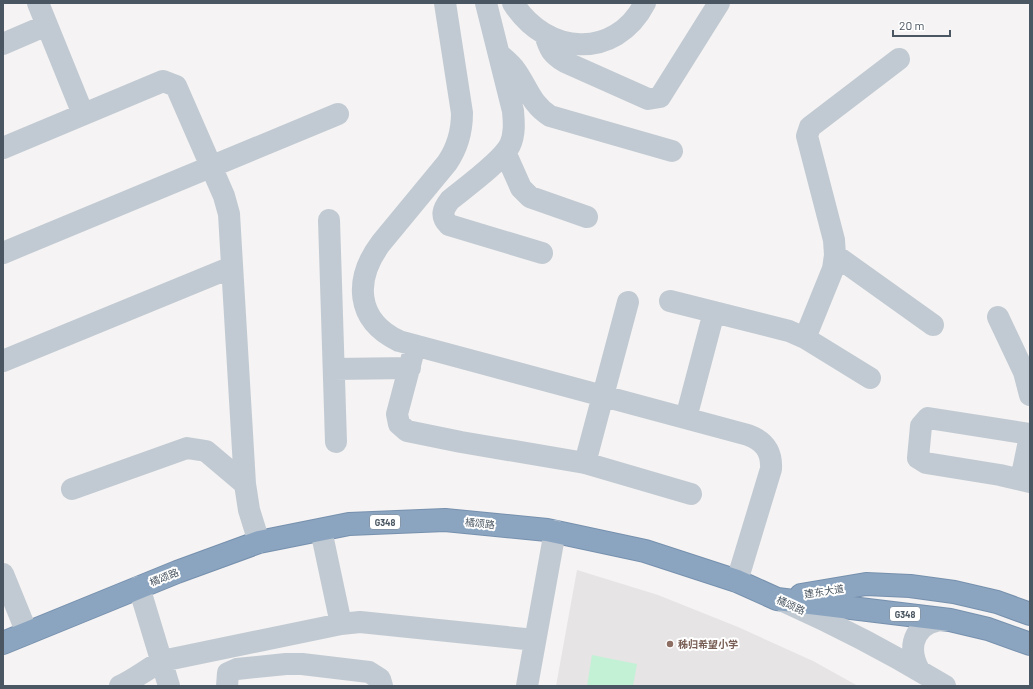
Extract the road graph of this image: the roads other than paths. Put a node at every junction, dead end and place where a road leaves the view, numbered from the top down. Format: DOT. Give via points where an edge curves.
graph roads {
  1 [pos="38,3"];
  2 [pos="445,3"];
  3 [pos="486,3"];
  4 [pos="513,3"];
  5 [pos="645,3"];
  6 [pos="719,3"];
  7 [pos="47,25"];
  8 [pos="545,34"];
  9 [pos="3,44"];
  10 [pos="498,54"];
  11 [pos="899,59"];
  12 [pos="84,114"];
  13 [pos="338,114"];
  14 [pos="3,148"];
  15 [pos="672,151"];
  16 [pos="505,152"];
  17 [pos="211,166"];
  18 [pos="587,217"];
  19 [pos="330,220"];
  20 [pos="3,253"];
  21 [pos="542,253"];
  22 [pos="835,255"];
  23 [pos="232,267"];
  24 [pos="670,301"];
  25 [pos="628,302"];
  26 [pos="714,312"];
  27 [pos="998,317"];
  28 [pos="933,325"];
  29 [pos="805,338"];
  30 [pos="416,346"];
  31 [pos="3,361"];
  32 [pos="410,368"];
  33 [pos="334,369"];
  34 [pos="870,378"];
  35 [pos="603,396"];
  36 [pos="1030,396"];
  37 [pos="686,418"];
  38 [pos="336,442"];
  39 [pos="1029,443"];
  40 [pos="585,464"];
  41 [pos="1025,481"];
  42 [pos="245,484"];
  43 [pos="72,489"];
  44 [pos="691,494"];
  45 [pos="321,530"];
  46 [pos="555,531"];
  47 [pos="259,542"];
  48 [pos="3,574"];
  49 [pos="737,581"];
  50 [pos="139,587"];
  51 [pos="776,599"];
  52 [pos="1030,614"];
  53 [pos="950,620"];
  54 [pos="341,624"];
  55 [pos="27,633"];
  56 [pos="535,640"];
  57 [pos="3,643"];
  58 [pos="1030,644"];
  59 [pos="162,661"];
  60 [pos="919,670"];
  61 [pos="120,686"];
  62 [pos="169,686"];
  63 [pos="227,686"];
  64 [pos="382,686"];
  65 [pos="527,686"];
  66 [pos="946,686"];
  1 -- 7 [label="street"];
  2 -- 30 [label="street" via="462,112 460,139 447,163 377,249 366,270 363,284 365,306 378,327 391,338"];
  3 -- 10 [label="street"];
  4 -- 8 [label="street" via="526,21"];
  5 -- 8 [label="street" via="623,31 597,43 565,43"];
  6 -- 8 [label="street" via="660,97 648,99 557,58 551,51"];
  7 -- 9 [label="street"];
  7 -- 12 [label="street"];
  10 -- 15 [label="street" via="516,70 540,110 550,116"];
  10 -- 16 [label="street" via="514,120 513,137"];
  11 -- 22 [label="street" via="810,127 807,136 834,240"];
  12 -- 14 [label="street"];
  12 -- 17 [label="street" via="163,81 176,86"];
  13 -- 17 [label="street"];
  16 -- 18 [label="street" via="521,188 530,197"];
  16 -- 21 [label="street" via="450,200 445,206 444,220 449,225"];
  17 -- 20 [label="street"];
  17 -- 23 [label="street" via="229,214"];
  19 -- 33 [label="street"];
  22 -- 28 [label="street"];
  22 -- 29 [label="street" via="833,269"];
  23 -- 31 [label="street"];
  23 -- 42 [label="street"];
  24 -- 26 [label="street"];
  25 -- 35 [label="street"];
  26 -- 29 [label="street" via="789,331"];
  26 -- 37 [label="street"];
  27 -- 36 [label="street" via="1024,372"];
  29 -- 34 [label="street"];
  30 -- 32 [label="street"];
  30 -- 35 [label="street"];
  32 -- 33 [label="street"];
  32 -- 40 [label="street" via="397,414 399,424 407,431"];
  33 -- 38 [label="street"];
  35 -- 37 [label="street"];
  35 -- 40 [label="street"];
  37 -- 49 [label="street" via="754,437 765,445 770,456 770,476"];
  39 -- 41 [label="street"];
  39 -- 41 [label="street" via="928,418 921,426 918,458 926,464"];
  40 -- 44 [label="street"];
  42 -- 43 [label="street" via="206,451 187,448"];
  42 -- 47 [label="street" via="249,510"];
  45 -- 46 [label="highway, 橘颂路 / G348" via="349,524 445,520"];
  45 -- 47 [label="highway, 橘颂路 / G348"];
  45 -- 54 [label="street"];
  46 -- 49 [label="highway, 橘颂路 / G348" via="645,552"];
  46 -- 56 [label="street"];
  47 -- 50 [label="highway, 橘颂路 / G348"];
  48 -- 55 [label="street"];
  49 -- 51 [label="highway, 橘颂路 / G348"];
  50 -- 55 [label="highway, 橘颂路 / G348"];
  50 -- 59 [label="street"];
  51 -- 52 [label="highway, 建东大道" via="866,584 910,586 990,600"];
  51 -- 53 [label="highway, 建东大道 / G348"];
  51 -- 60 [label="street, 橘颂路" via="816,616"];
  53 -- 58 [label="highway, 建东大道 / G348" via="988,629"];
  53 -- 60 [label="street" via="939,619 929,622 917,634 913,653 914,662"];
  54 -- 56 [label="street" via="360,622"];
  54 -- 59 [label="street"];
  55 -- 57 [label="highway, 橘颂路 / G348"];
  56 -- 65 [label="street"];
  59 -- 61 [label="street"];
  59 -- 62 [label="street"];
  60 -- 66 [label="street, 橘颂路"];
  63 -- 64 [label="street" via="228,673 237,669 286,664 369,672 380,679"];
}
